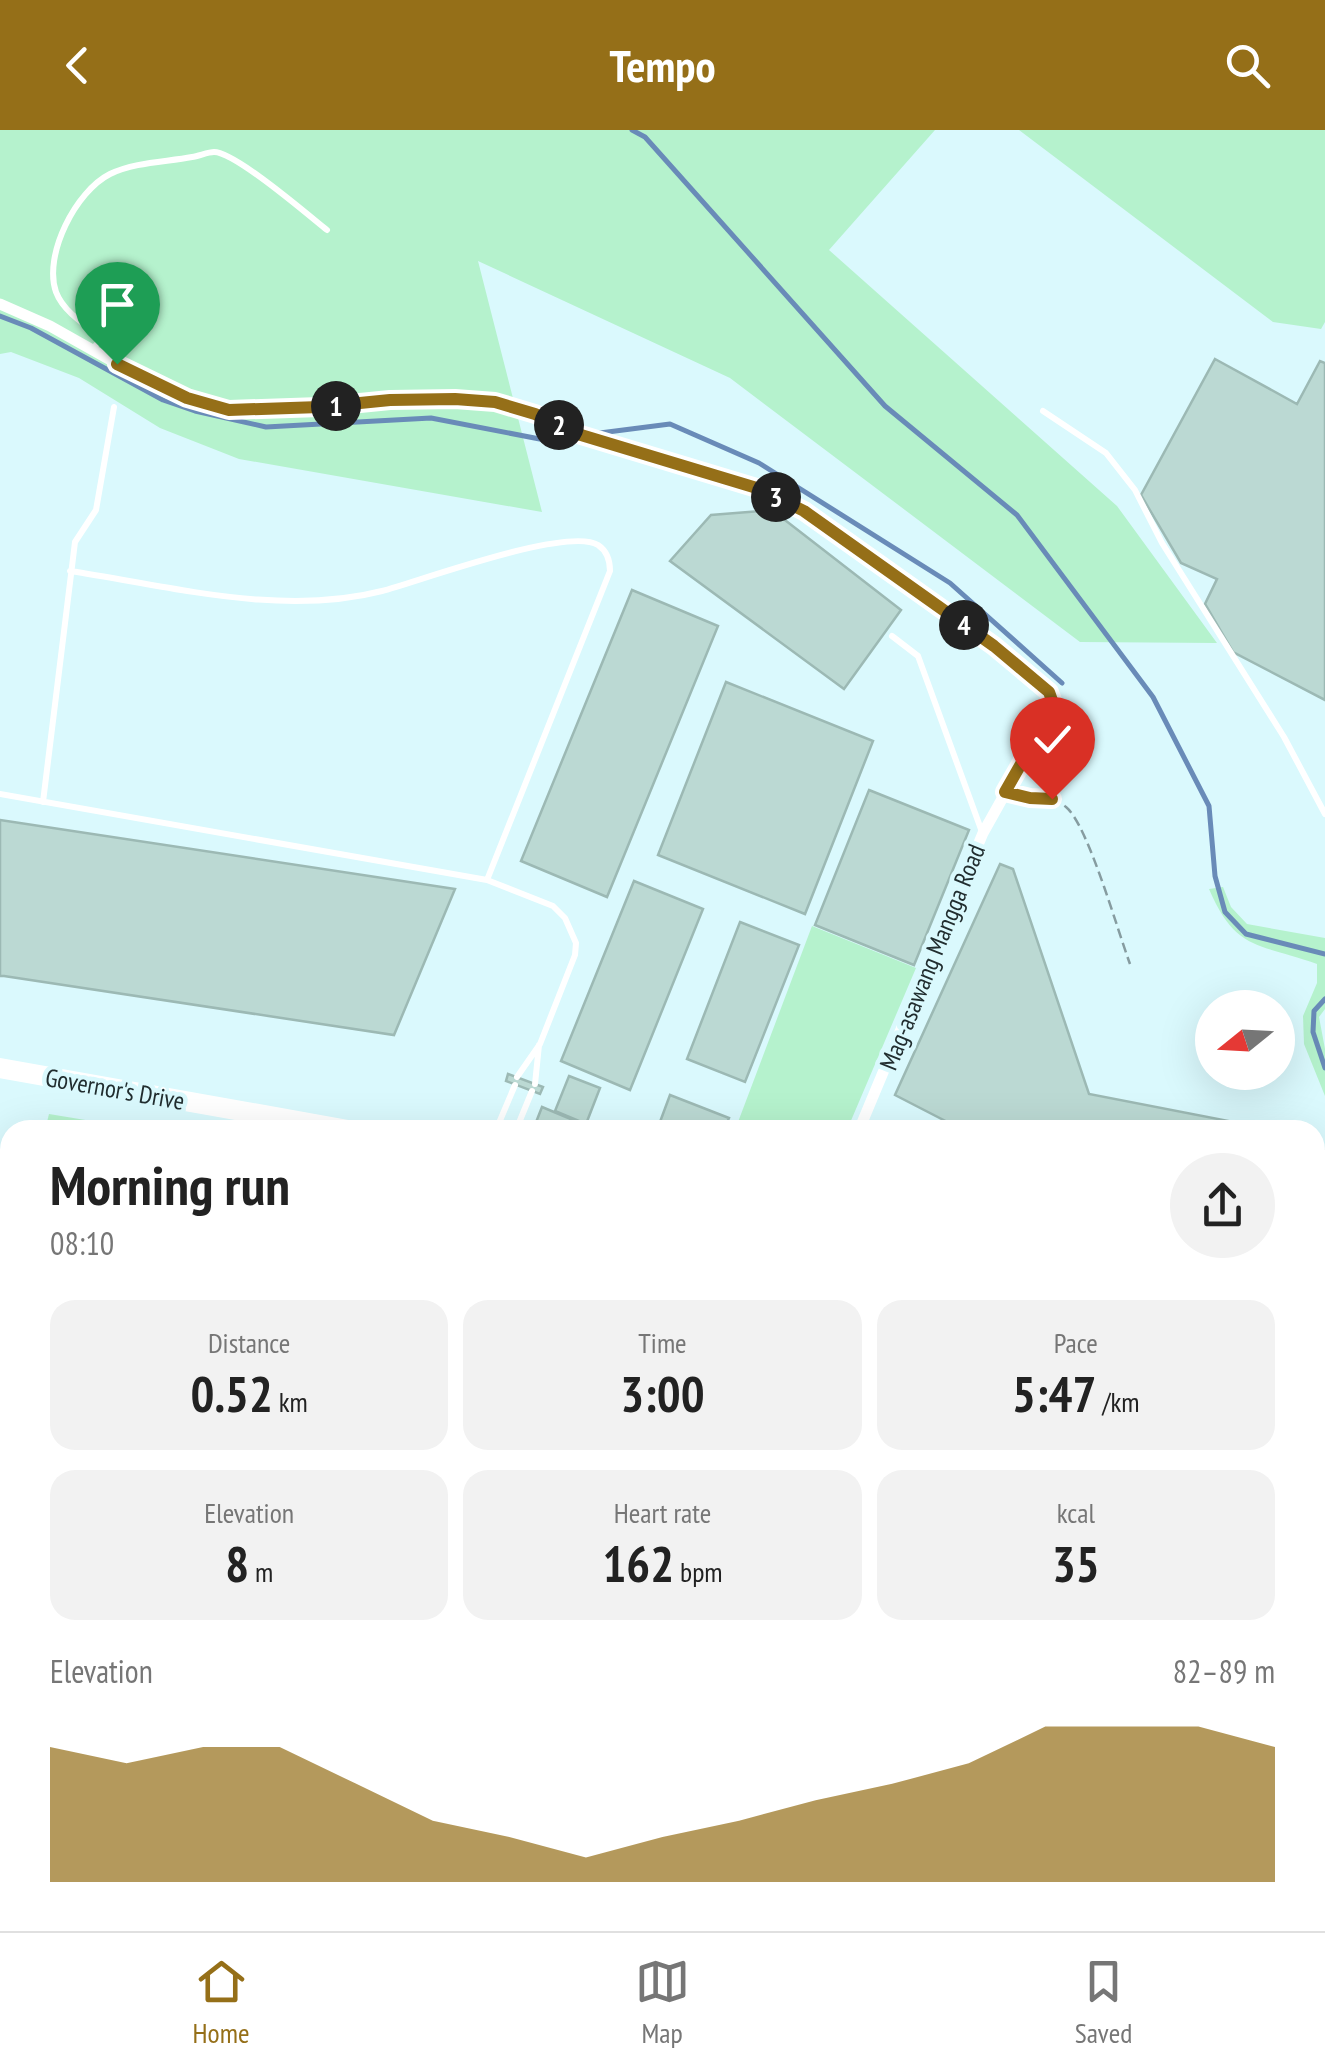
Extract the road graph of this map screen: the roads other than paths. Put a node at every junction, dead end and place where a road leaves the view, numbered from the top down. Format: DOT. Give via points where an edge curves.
graph roads {
  1 [pos="326,230"];
  2 [pos="0,304"];
  3 [pos="91,350"];
  4 [pos="114,407"];
  5 [pos="1043,410"];
  6 [pos="70,571"];
  7 [pos="892,636"];
  8 [pos="0,794"];
  9 [pos="43,802"];
  10 [pos="1325,814"];
  11 [pos="983,833"];
  12 [pos="487,880"];
  13 [pos="540,1044"];
  14 [pos="0,1068"];
  15 [pos="292,1120"];
  16 [pos="500,1120"];
  17 [pos="520,1120"];
  18 [pos="864,1120"];
  1 -- 3 [label="lane" via="235,159 216,152 108,175 75,207 54,269 56,292 67,309 98,335"];
  2 -- 3 [label="street, Mag-asawang Mangga Road"];
  3 -- 11 [label="street, Mag-asawang Mangga Road" via="153,384 229,410 390,400 495,402 760,489 804,511 1049,692 1054,706"];
  4 -- 6 [label="lane" via="96,510 74,542"];
  5 -- 10 [label="lane" via="1106,453 1135,490"];
  6 -- 9 [label="lane"];
  6 -- 12 [label="lane" via="296,600 373,593 544,545 598,545 610,558 610,571"];
  7 -- 11 [label="lane" via="918,656"];
  8 -- 9 [label="lane"];
  9 -- 12 [label="lane"];
  11 -- 18 [label="street, Mag-asawang Mangga Road"];
  12 -- 13 [label="lane" via="553,906 576,943"];
  13 -- 16 [label="lane"];
  13 -- 17 [label="lane" via="534,1088"];
  14 -- 15 [label="highway, Governor's Drive"];
}
